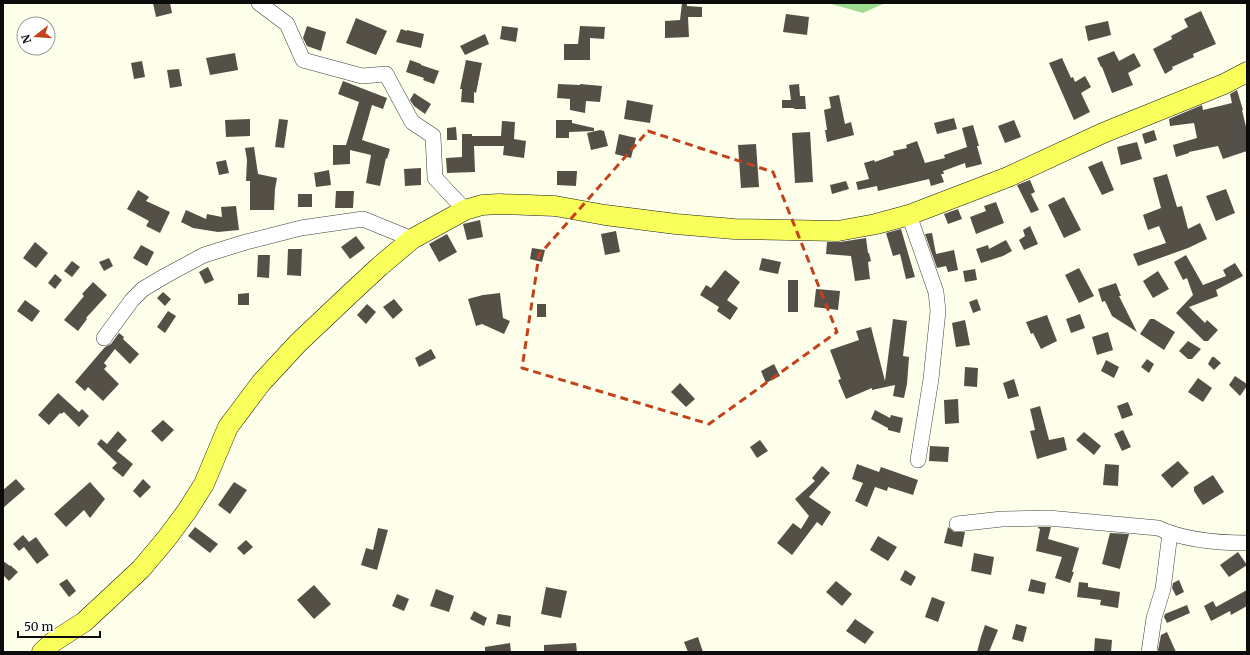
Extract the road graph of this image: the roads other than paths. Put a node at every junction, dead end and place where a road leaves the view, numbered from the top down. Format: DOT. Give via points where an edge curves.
graph roads {
  1 [pos="259,3"];
  2 [pos="1247,72"];
  3 [pos="465,210"];
  4 [pos="909,215"];
  5 [pos="412,240"];
  6 [pos="104,338"];
  7 [pos="918,460"];
  8 [pos="957,524"];
  9 [pos="1170,533"];
  10 [pos="1247,543"];
  11 [pos="42,652"];
  12 [pos="1149,652"];
  1 -- 3 [label="street" via="287,24 304,60 362,76 386,74 412,122 433,136 435,178"];
  2 -- 4 [label="main road" via="1008,177"];
  3 -- 4 [label="main road" via="499,204 555,206 676,224 734,229 806,230 838,230"];
  3 -- 5 [label="main road"];
  4 -- 7 [label="street" via="936,292 938,311 931,379"];
  5 -- 6 [label="street" via="362,219 301,228 239,244 204,256 143,289"];
  5 -- 11 [label="main road" via="327,315 261,383 228,427 204,484 187,511 141,569 84,622"];
  8 -- 9 [label="street" via="1002,519 1048,518 1158,528"];
  9 -- 10 [label="street" via="1221,543"];
  9 -- 12 [label="street" via="1163,589 1154,618"];
}
